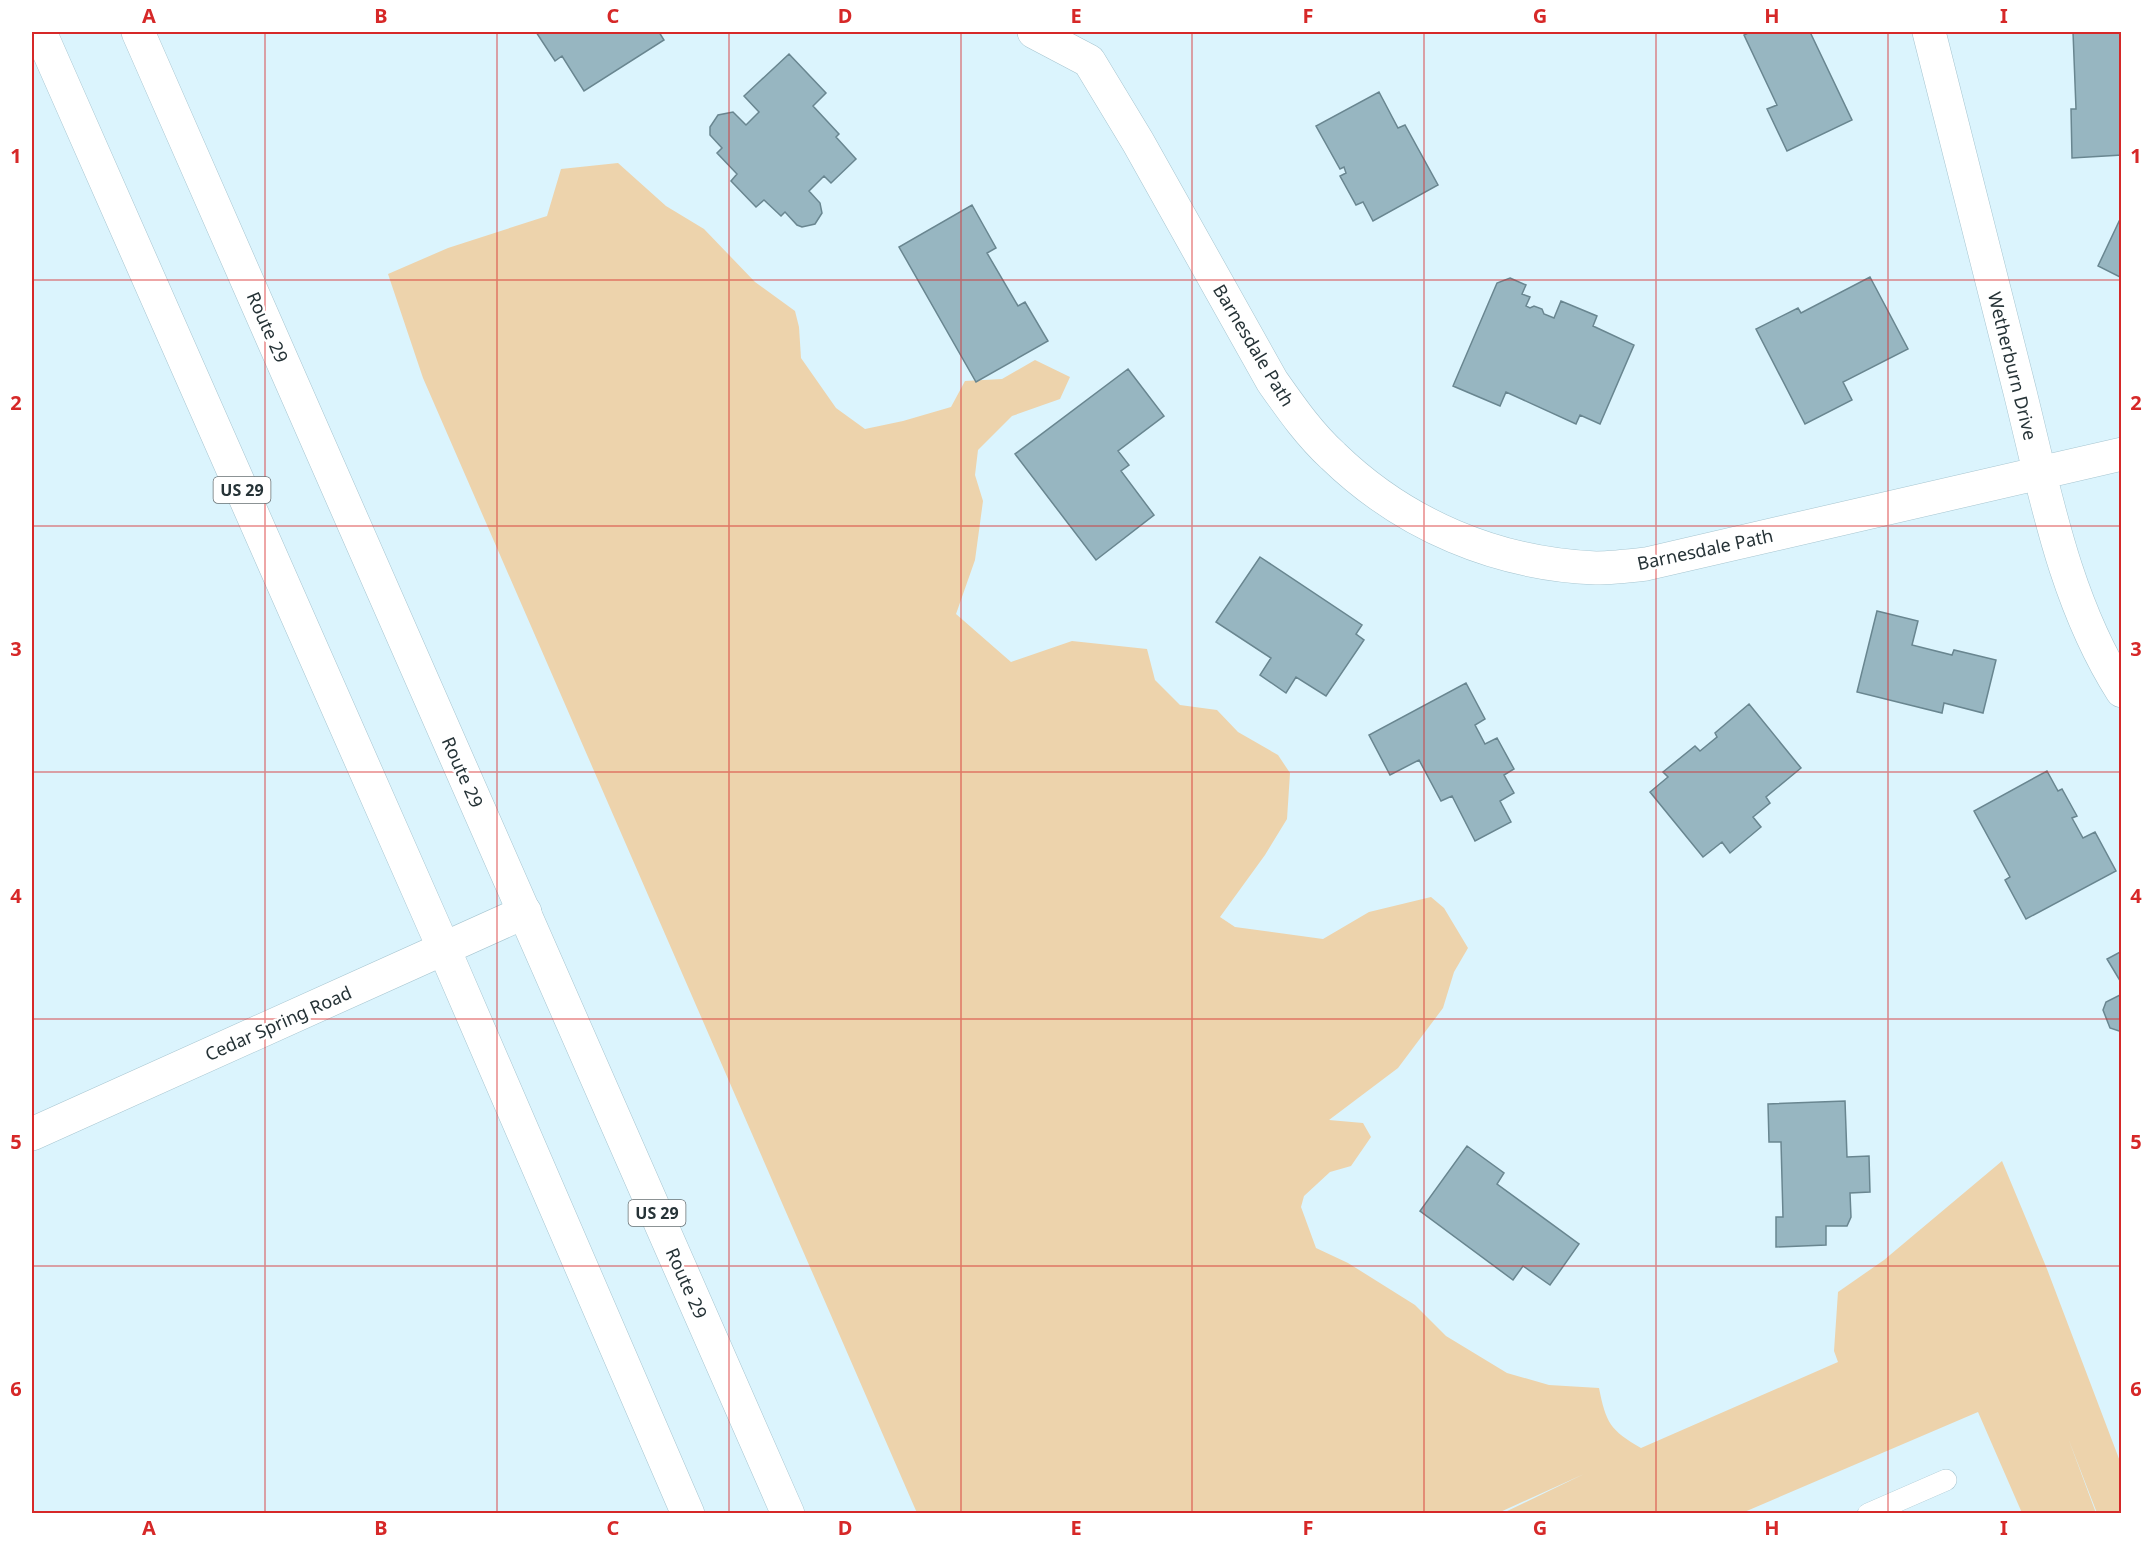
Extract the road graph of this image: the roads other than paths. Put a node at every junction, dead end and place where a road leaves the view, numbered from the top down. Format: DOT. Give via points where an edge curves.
graph roads {
  1 [pos="40,32"];
  2 [pos="138,32"];
  3 [pos="1034,32"];
  4 [pos="1929,32"];
  5 [pos="2121,454"];
  6 [pos="2040,473"];
  7 [pos="2121,692"];
  8 [pos="525,912"];
  9 [pos="444,949"];
  10 [pos="32,1134"];
  11 [pos="1946,1480"];
  12 [pos="688,1514"];
  13 [pos="788,1514"];
  14 [pos="1868,1514"];
  1 -- 9 [label="main road, US 29"];
  2 -- 8 [label="main road, Route 29 / US 29"];
  3 -- 6 [label="main road, Barnesdale Path" via="1089,61 1272,381 1298,418 1333,456 1384,499 1454,538 1522,560 1596,568 1646,564"];
  4 -- 6 [label="main road, Wetherburn Drive"];
  5 -- 6 [label="main road, Barnesdale Path"];
  6 -- 7 [label="main road, Wetherburn Drive" via="2069,581"];
  8 -- 9 [label="main road, Cedar Spring Road"];
  8 -- 13 [label="main road, Route 29 / US 29"];
  9 -- 10 [label="main road, Cedar Spring Road"];
  9 -- 12 [label="main road, US 29"];
  11 -- 14 [label="lane"];
}
